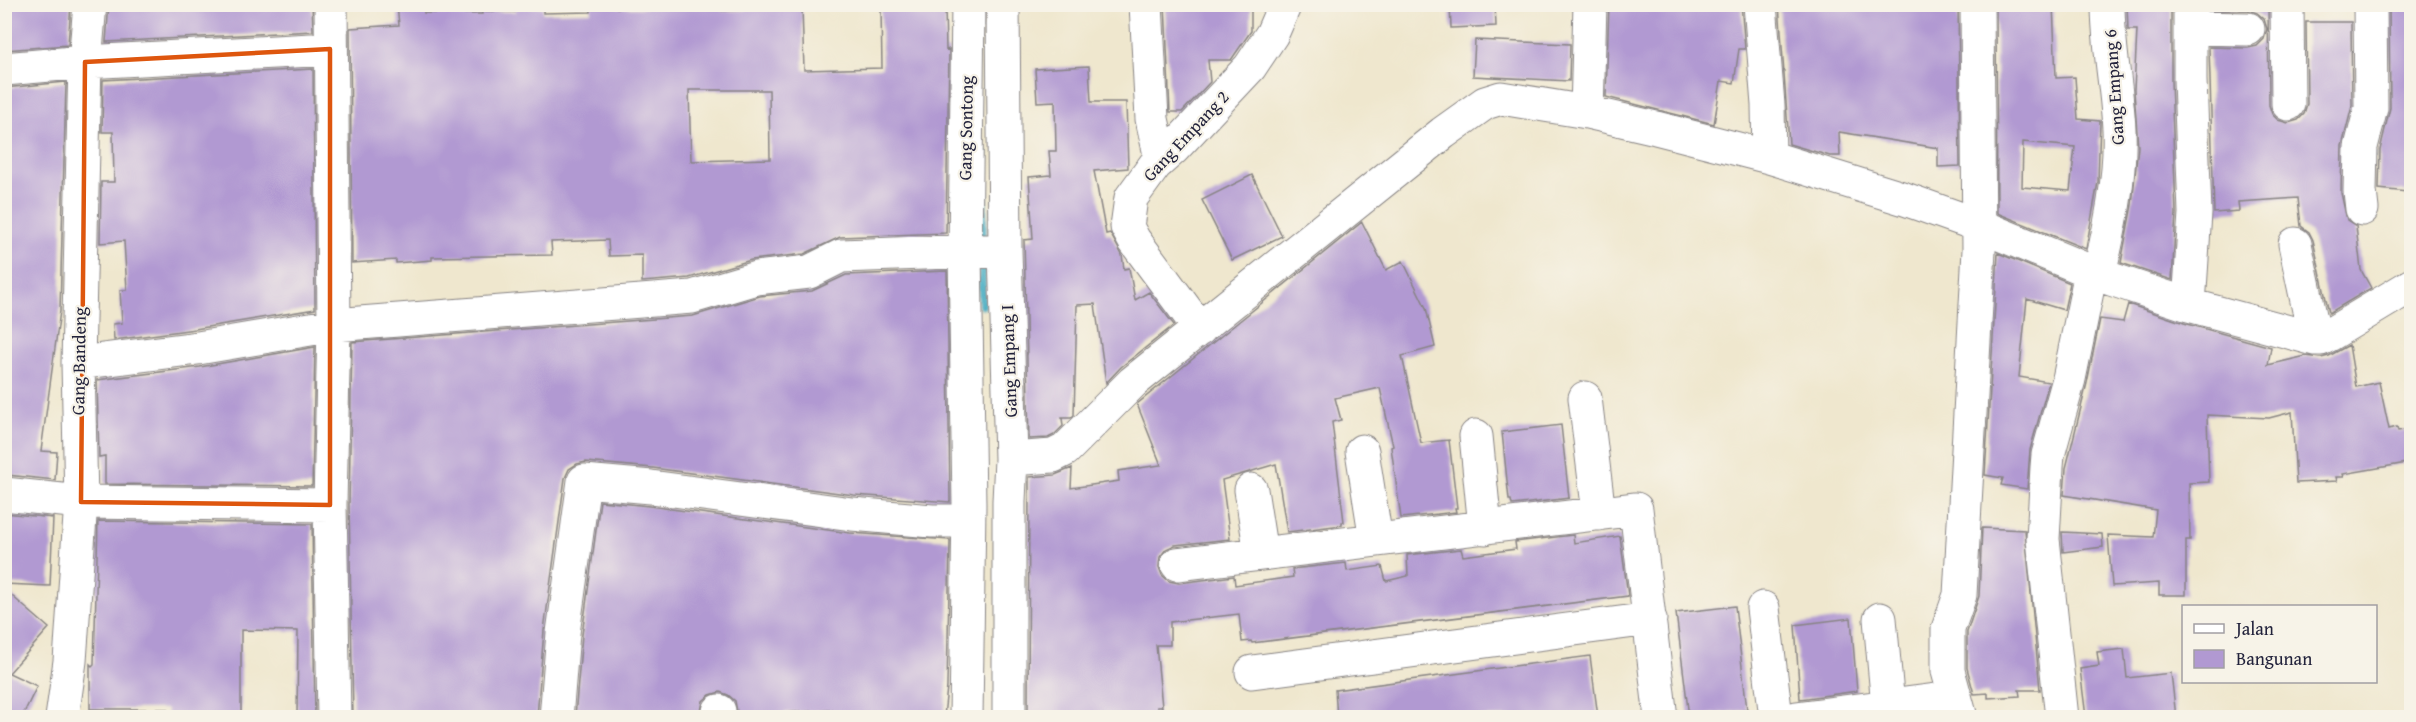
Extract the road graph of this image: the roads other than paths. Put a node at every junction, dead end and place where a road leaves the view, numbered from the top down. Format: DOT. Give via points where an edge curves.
graph roads {
  1 [pos="90,4"];
  2 [pos="331,4"];
  3 [pos="968,4"];
  4 [pos="1002,4"];
  5 [pos="1146,4"];
  6 [pos="1285,4"];
  7 [pos="1590,4"];
  8 [pos="1760,4"];
  9 [pos="1977,4"];
  10 [pos="2108,4"];
  11 [pos="2287,4"];
  12 [pos="2370,4"];
  13 [pos="2190,16"];
  14 [pos="2248,29"];
  15 [pos="330,49"];
  16 [pos="85,62"];
  17 [pos="4,69"];
  18 [pos="2288,104"];
  19 [pos="1587,112"];
  20 [pos="1769,157"];
  21 [pos="1161,159"];
  22 [pos="2362,210"];
  23 [pos="1978,225"];
  24 [pos="2295,244"];
  25 [pos="985,251"];
  26 [pos="2095,274"];
  27 [pos="2412,285"];
  28 [pos="2189,305"];
  29 [pos="334,325"];
  30 [pos="1200,329"];
  31 [pos="2315,339"];
  32 [pos="78,363"];
  33 [pos="1586,398"];
  34 [pos="1476,436"];
  35 [pos="1362,451"];
  36 [pos="1011,459"];
  37 [pos="1251,490"];
  38 [pos="4,494"];
  39 [pos="81,502"];
  40 [pos="330,505"];
  41 [pos="985,507"];
  42 [pos="1599,514"];
  43 [pos="1485,528"];
  44 [pos="1376,540"];
  45 [pos="1261,554"];
  46 [pos="1177,564"];
  47 [pos="1763,608"];
  48 [pos="1650,619"];
  49 [pos="1880,619"];
  50 [pos="1252,672"];
  51 [pos="1888,706"];
  52 [pos="1948,709"];
  53 [pos="62,717"];
  54 [pos="334,717"];
  55 [pos="556,717"];
  56 [pos="966,717"];
  57 [pos="1009,717"];
  58 [pos="1661,717"];
  59 [pos="1776,717"];
  60 [pos="1796,717"];
  61 [pos="2062,717"];
  1 -- 16 [label="street, Gang Bandeng"];
  2 -- 15 [label="street"];
  3 -- 25 [label="street, Gang Sontong"];
  4 -- 25 [label="street, Gang Empang I"];
  5 -- 21 [label="street" via="1152,119"];
  6 -- 21 [label="street, Gang Empang 2" via="1250,68"];
  7 -- 19 [label="street"];
  8 -- 20 [label="street"];
  9 -- 23 [label="street"];
  10 -- 26 [label="street, Gang Empang 6" via="2119,160 2113,213"];
  11 -- 18 [label="street"];
  12 -- 22 [label="street" via="2371,108 2361,147"];
  13 -- 14 [label="street"];
  13 -- 28 [label="street" via="2195,213"];
  15 -- 16 [label="street"];
  15 -- 29 [label="street"];
  16 -- 17 [label="street"];
  16 -- 32 [label="street, Gang Bandeng"];
  19 -- 20 [label="street"];
  19 -- 30 [label="street" via="1519,99 1501,98 1485,103"];
  20 -- 23 [label="street"];
  21 -- 30 [label="street, Gang Empang 2" via="1131,198 1127,227"];
  23 -- 26 [label="street"];
  23 -- 52 [label="street" via="1960,595 1948,629"];
  24 -- 31 [label="street"];
  25 -- 29 [label="street" via="842,256 809,272 756,278 692,297"];
  25 -- 36 [label="street, Gang Empang I"];
  25 -- 41 [label="street"];
  26 -- 28 [label="street"];
  26 -- 61 [label="street, Gang Empang 6" via="2046,466 2043,539"];
  27 -- 31 [label="street" via="2329,335"];
  28 -- 31 [label="street"];
  29 -- 32 [label="street"];
  29 -- 40 [label="street"];
  30 -- 36 [label="street" via="1133,381 1065,450 1053,456"];
  32 -- 39 [label="street, Gang Bandeng"];
  33 -- 42 [label="street"];
  34 -- 43 [label="street"];
  35 -- 44 [label="street"];
  36 -- 41 [label="street, Gang Empang I"];
  37 -- 45 [label="street"];
  38 -- 39 [label="street"];
  39 -- 40 [label="street"];
  39 -- 53 [label="street, Gang Bandeng" via="70,662"];
  40 -- 54 [label="street"];
  41 -- 55 [label="street" via="932,521 584,482"];
  41 -- 56 [label="street"];
  41 -- 57 [label="street, Gang Empang I"];
  42 -- 43 [label="street"];
  42 -- 48 [label="street" via="1636,509"];
  43 -- 44 [label="street"];
  44 -- 45 [label="street"];
  45 -- 46 [label="street"];
  47 -- 59 [label="street"];
  48 -- 50 [label="street"];
  48 -- 58 [label="street"];
  49 -- 51 [label="street"];
  51 -- 52 [label="street"];
  51 -- 60 [label="street"];
}
